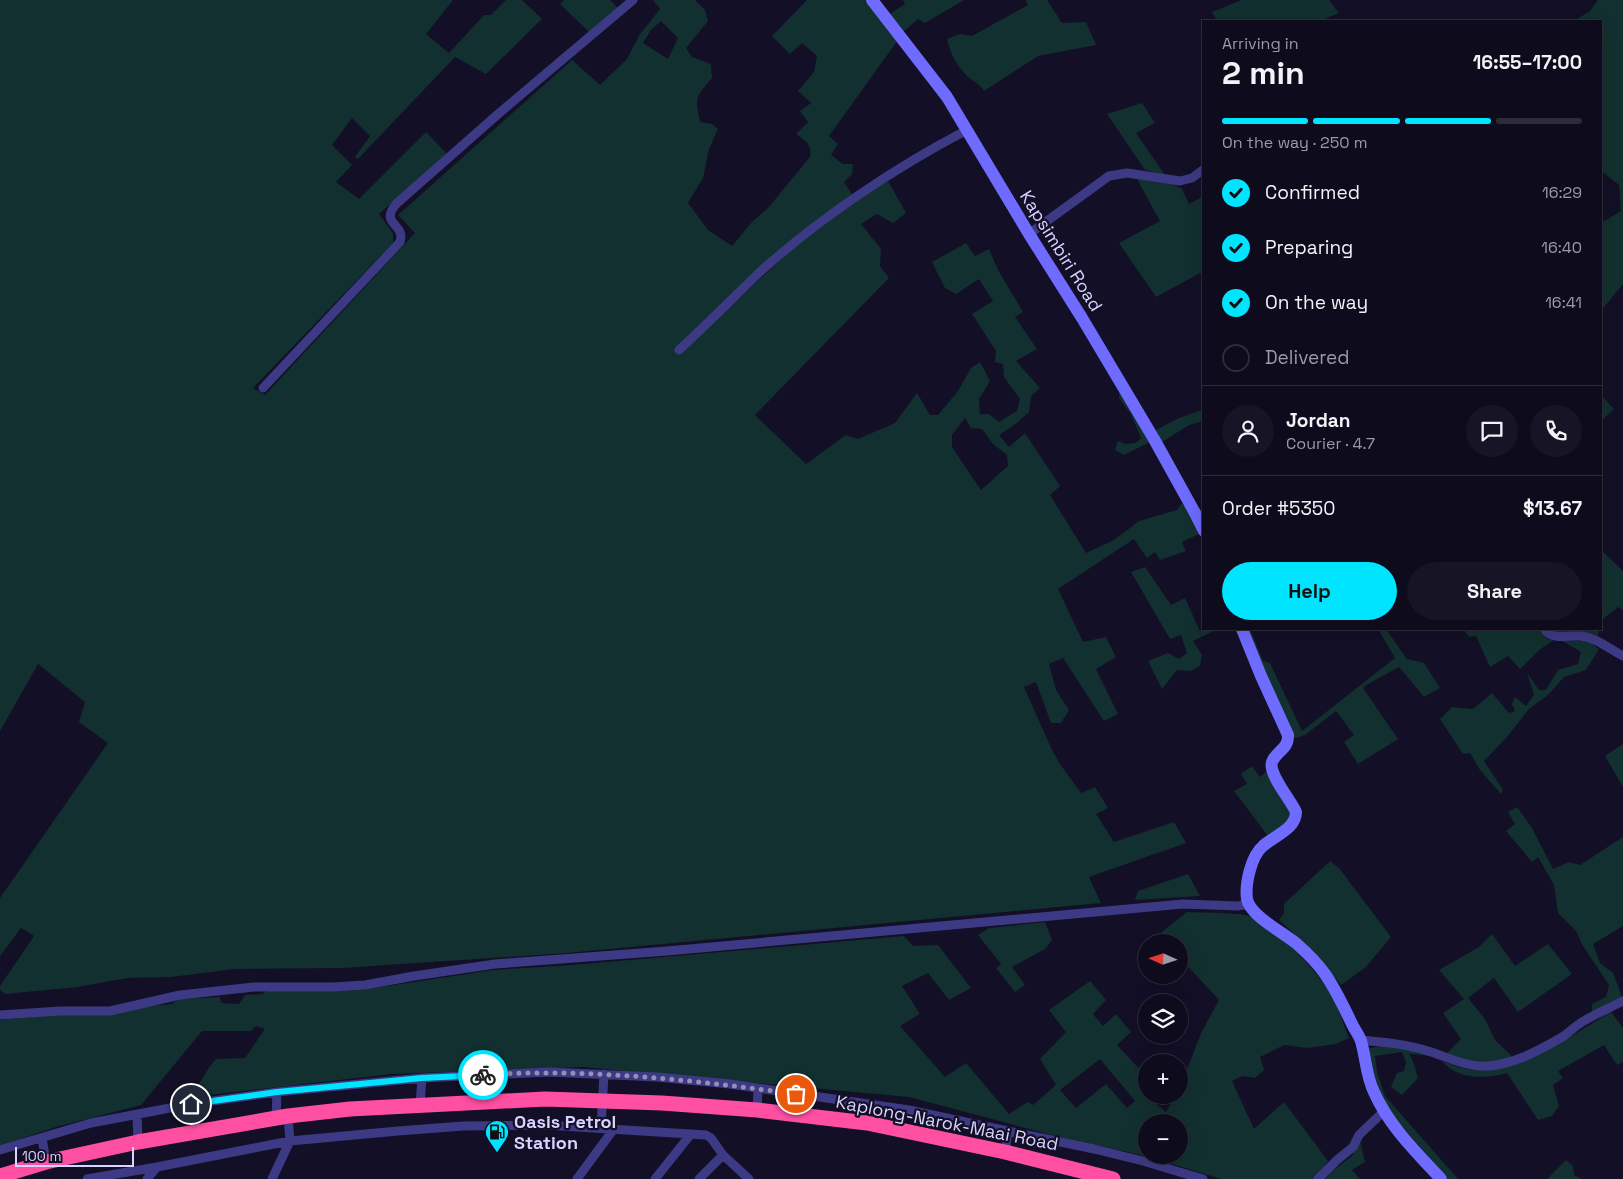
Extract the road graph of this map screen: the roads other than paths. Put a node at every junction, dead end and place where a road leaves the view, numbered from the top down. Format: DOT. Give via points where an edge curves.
graph roads {
  1 [pos="633,0"];
  2 [pos="872,0"];
  3 [pos="967,130"];
  4 [pos="1202,170"];
  5 [pos="1029,234"];
  6 [pos="679,350"];
  7 [pos="262,388"];
  8 [pos="1202,528"];
  9 [pos="1242,630"];
  10 [pos="1545,630"];
  11 [pos="1623,656"];
  12 [pos="1249,904"];
  13 [pos="1623,1001"];
  14 [pos="0,1015"];
  15 [pos="1360,1040"];
  16 [pos="604,1074"];
  17 [pos="422,1078"];
  18 [pos="758,1089"];
  19 [pos="277,1092"];
  20 [pos="603,1100"];
  21 [pos="420,1105"];
  22 [pos="757,1110"];
  23 [pos="1384,1111"];
  24 [pos="137,1115"];
  25 [pos="282,1118"];
  26 [pos="601,1128"];
  27 [pos="613,1130"];
  28 [pos="1008,1130"];
  29 [pos="691,1134"];
  30 [pos="42,1138"];
  31 [pos="290,1141"];
  32 [pos="138,1142"];
  33 [pos="0,1150"];
  34 [pos="1005,1152"];
  35 [pos="723,1155"];
  36 [pos="46,1162"];
  37 [pos="157,1168"];
  38 [pos="23,1175"];
  39 [pos="0,1176"];
  40 [pos="87,1179"];
  41 [pos="147,1179"];
  42 [pos="272,1179"];
  43 [pos="577,1179"];
  44 [pos="655,1179"];
  45 [pos="700,1179"];
  46 [pos="750,1179"];
  47 [pos="1112,1179"];
  48 [pos="1203,1179"];
  49 [pos="1318,1179"];
  50 [pos="1441,1179"];
  1 -- 7 [label="street" via="396,204 389,216 400,230 400,242"];
  2 -- 3 [label="street, Kapsimbiri Road" via="947,97"];
  3 -- 5 [label="street, Kapsimbiri Road"];
  3 -- 6 [label="street" via="933,148 839,209 762,271"];
  4 -- 5 [label="street" via="1180,181 1127,174 1109,176"];
  5 -- 8 [label="street, Kapsimbiri Road" via="1149,431"];
  9 -- 12 [label="street" via="1288,735 1287,744 1273,760 1272,767 1296,812 1292,824 1256,854 1249,877"];
  10 -- 11 [label="street" via="1555,636 1588,637"];
  12 -- 14 [label="street" via="1183,904 495,964 365,985 254,987 180,995 110,1011"];
  12 -- 15 [label="street" via="1258,916 1297,944 1324,972"];
  13 -- 15 [label="street" via="1539,1049 1497,1065 1479,1066 1415,1048"];
  15 -- 23 [label="street" via="1373,1091"];
  16 -- 17 [label="street" via="517,1073"];
  16 -- 18 [label="street"];
  16 -- 20 [label="street"];
  17 -- 19 [label="street"];
  17 -- 21 [label="street"];
  18 -- 22 [label="street"];
  18 -- 28 [label="street" via="909,1110"];
  19 -- 24 [label="street"];
  19 -- 25 [label="street"];
  20 -- 21 [label="highway, Kaplong-Narok-Maai Road" via="546,1099"];
  20 -- 22 [label="highway, Kaplong-Narok-Maai Road"];
  20 -- 26 [label="street"];
  21 -- 25 [label="highway, Kaplong-Narok-Maai Road" via="350,1109"];
  22 -- 34 [label="highway, Kaplong-Narok-Maai Road" via="868,1123"];
  23 -- 49 [label="street" via="1359,1135 1353,1147"];
  23 -- 50 [label="street" via="1405,1140"];
  24 -- 30 [label="street" via="91,1123"];
  24 -- 32 [label="street"];
  25 -- 31 [label="street"];
  25 -- 32 [label="highway, Kaplong-Narok-Maai Road"];
  26 -- 27 [label="street"];
  26 -- 31 [label="street" via="462,1126"];
  27 -- 29 [label="street"];
  27 -- 43 [label="street"];
  28 -- 34 [label="street"];
  28 -- 48 [label="street" via="1118,1155"];
  29 -- 35 [label="street" via="711,1138"];
  29 -- 44 [label="street"];
  30 -- 33 [label="street"];
  30 -- 36 [label="street"];
  31 -- 37 [label="street"];
  31 -- 42 [label="street"];
  32 -- 36 [label="highway, Kaplong-Narok-Maai Road"];
  34 -- 47 [label="highway, Kaplong-Narok-Maai Road"];
  35 -- 45 [label="street"];
  35 -- 46 [label="street"];
  36 -- 38 [label="highway, Kaplong-Narok-Maai Road"];
  37 -- 40 [label="street"];
  37 -- 41 [label="street"];
  38 -- 39 [label="highway, Kaplong-Narok-Maai Road"];
}
